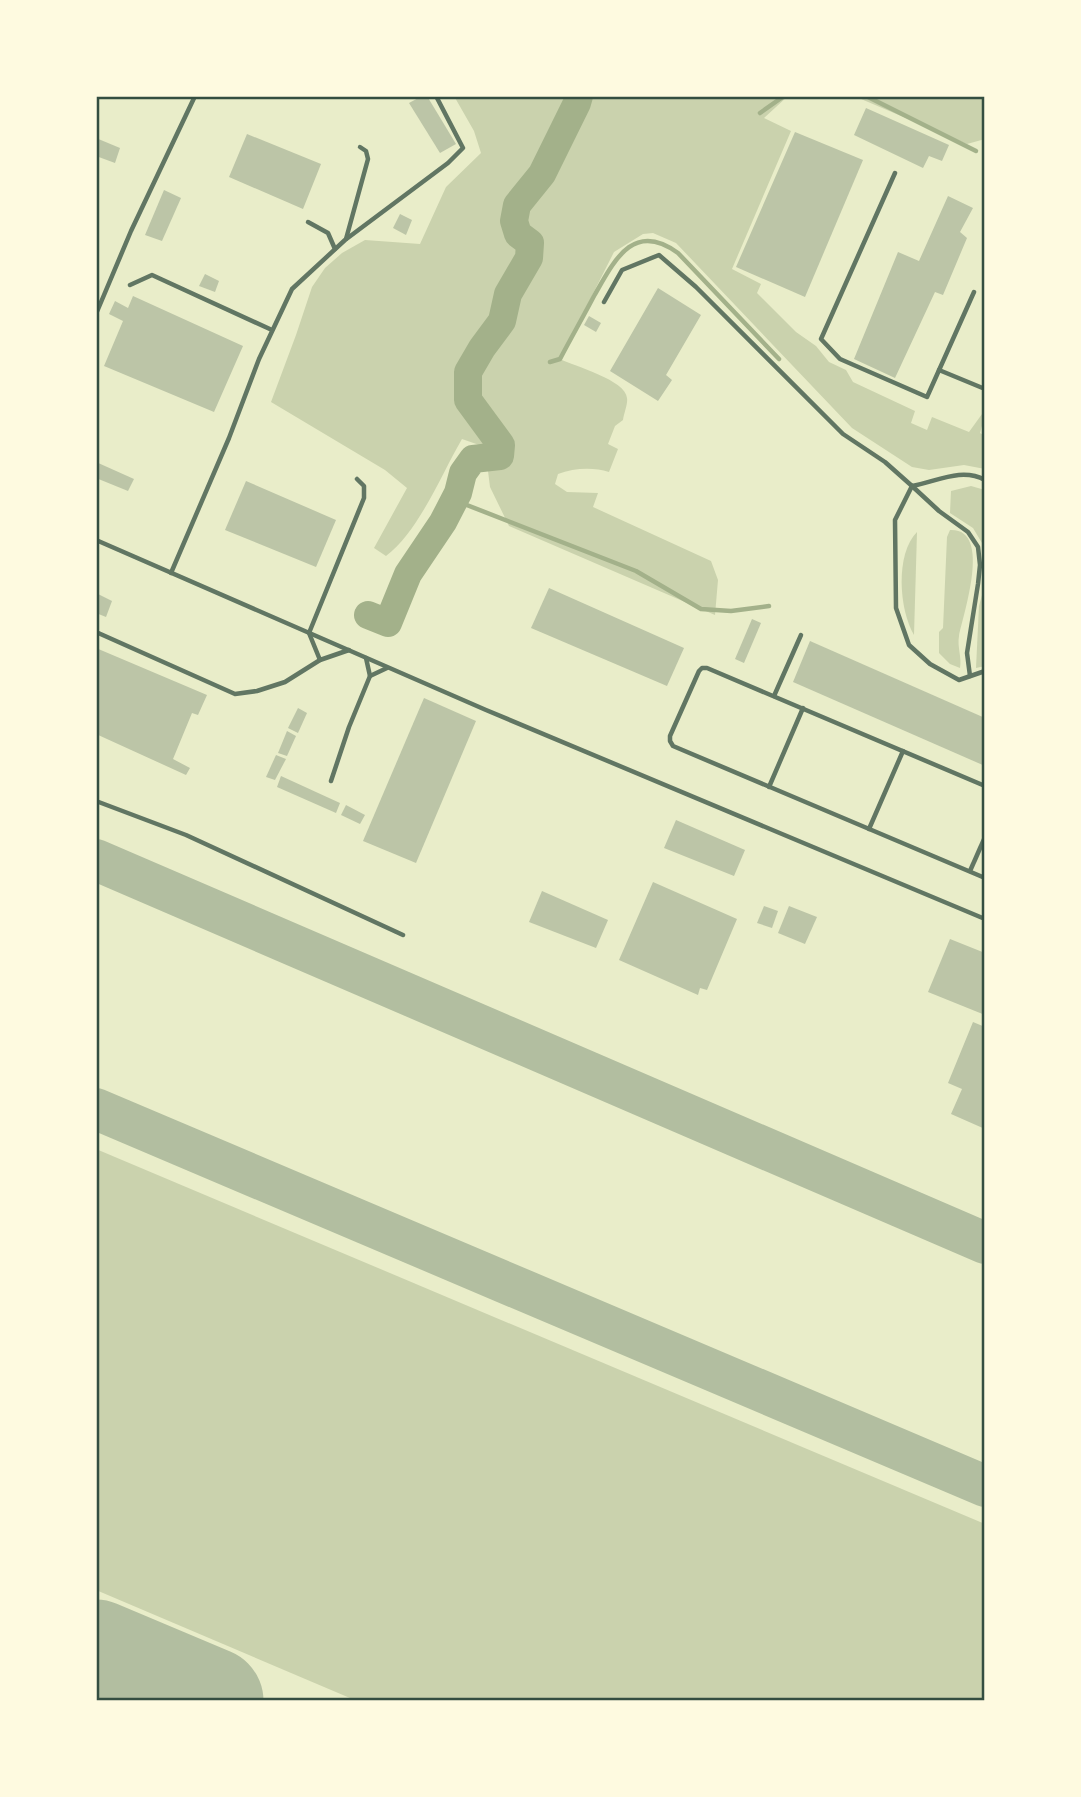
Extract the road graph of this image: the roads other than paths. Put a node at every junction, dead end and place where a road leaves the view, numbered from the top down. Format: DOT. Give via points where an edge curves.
graph roads {
  1 [pos="195,96"];
  2 [pos="436,96"];
  3 [pos="360,147"];
  4 [pos="895,173"];
  5 [pos="308,222"];
  6 [pos="345,240"];
  7 [pos="335,249"];
  8 [pos="130,285"];
  9 [pos="974,292"];
  10 [pos="604,302"];
  11 [pos="96,314"];
  12 [pos="272,330"];
  13 [pos="939,370"];
  14 [pos="985,389"];
  15 [pos="356,480"];
  16 [pos="985,480"];
  17 [pos="912,486"];
  18 [pos="96,540"];
  19 [pos="171,573"];
  20 [pos="96,632"];
  21 [pos="309,633"];
  22 [pos="801,635"];
  23 [pos="349,650"];
  24 [pos="366,658"];
  25 [pos="320,660"];
  26 [pos="388,667"];
  27 [pos="985,671"];
  28 [pos="370,676"];
  29 [pos="970,676"];
  30 [pos="774,696"];
  31 [pos="803,708"];
  32 [pos="903,751"];
  33 [pos="331,781"];
  34 [pos="985,786"];
  35 [pos="769,787"];
  36 [pos="96,801"];
  37 [pos="869,828"];
  38 [pos="985,837"];
  39 [pos="970,871"];
  40 [pos="985,878"];
  41 [pos="985,919"];
  42 [pos="403,935"];
  1 -- 11 [label="lane"];
  2 -- 6 [label="lane" via="463,148"];
  3 -- 6 [label="lane" via="369,159"];
  4 -- 13 [label="lane" via="821,338 840,359 927,397"];
  5 -- 7 [label="lane" via="328,233"];
  6 -- 7 [label="lane"];
  7 -- 12 [label="lane" via="292,289"];
  8 -- 12 [label="lane" via="152,275"];
  9 -- 13 [label="lane"];
  10 -- 17 [label="lane" via="622,270 659,255 843,434"];
  12 -- 19 [label="lane"];
  13 -- 14 [label="lane"];
  15 -- 21 [label="lane" via="364,486 364,498"];
  16 -- 17 [label="lane" via="960,474"];
  17 -- 29 [label="lane" via="968,532 978,547 979,574 967,653"];
  17 -- 29 [label="lane" via="895,520 896,608 909,645 930,664 959,680"];
  18 -- 19 [label="lane"];
  19 -- 21 [label="lane"];
  20 -- 25 [label="lane" via="234,694 285,682"];
  21 -- 23 [label="lane"];
  21 -- 25 [label="lane"];
  22 -- 30 [label="lane"];
  23 -- 24 [label="lane"];
  23 -- 25 [label="lane"];
  24 -- 26 [label="lane"];
  24 -- 28 [label="lane"];
  26 -- 28 [label="lane"];
  26 -- 41 [label="lane"];
  27 -- 29 [label="lane"];
  28 -- 33 [label="lane"];
  30 -- 31 [label="lane"];
  30 -- 35 [label="lane" via="702,668 670,741"];
  31 -- 32 [label="lane"];
  31 -- 35 [label="lane"];
  32 -- 34 [label="lane"];
  32 -- 37 [label="lane"];
  35 -- 37 [label="lane"];
  36 -- 42 [label="lane" via="186,835"];
  37 -- 39 [label="lane"];
  38 -- 39 [label="lane"];
  39 -- 40 [label="lane"];
}
